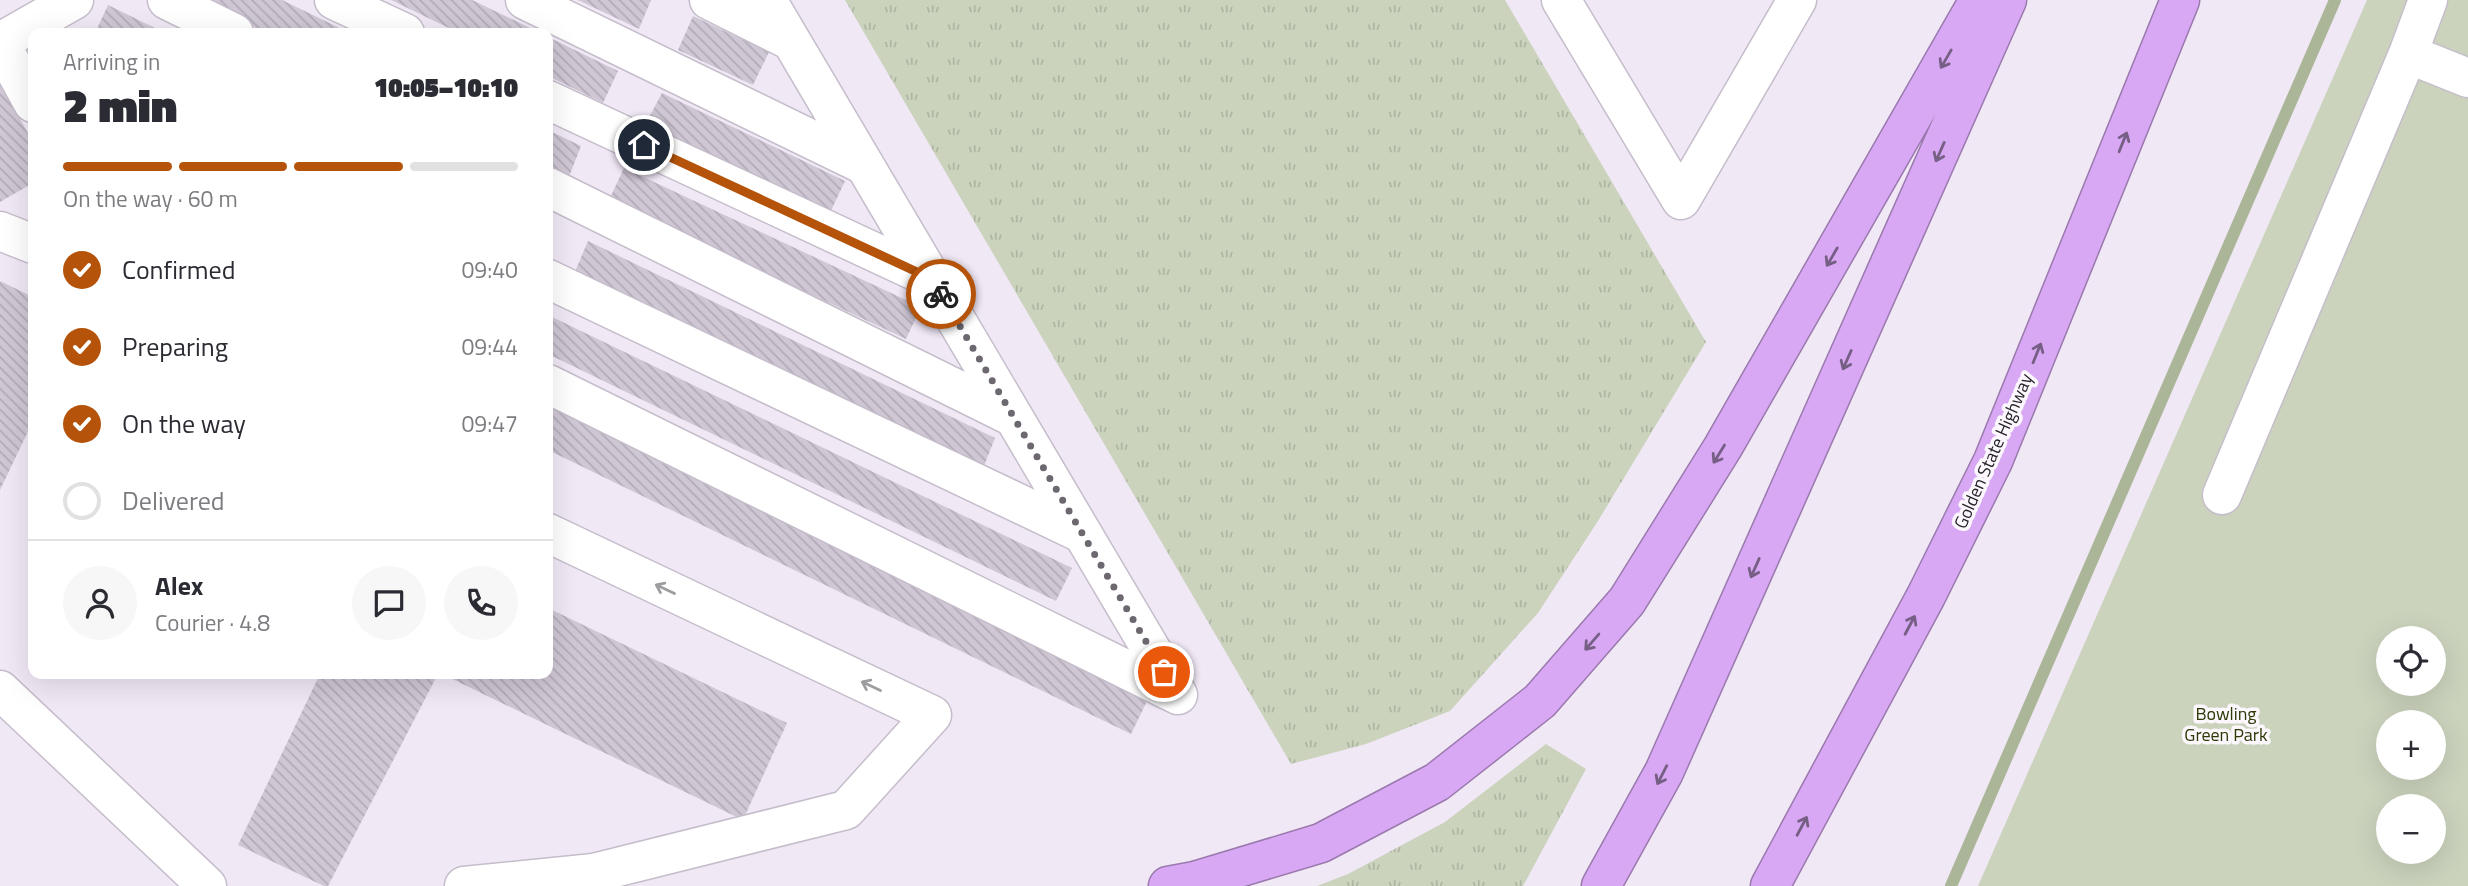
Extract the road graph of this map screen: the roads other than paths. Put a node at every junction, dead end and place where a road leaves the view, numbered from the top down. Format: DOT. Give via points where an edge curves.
graph roads {
  1 [pos="74,0"];
  2 [pos="167,0"];
  3 [pos="334,0"];
  4 [pos="525,0"];
  5 [pos="709,0"];
  6 [pos="767,0"];
  7 [pos="1561,0"];
  8 [pos="1797,0"];
  9 [pos="1979,0"];
  10 [pos="2007,0"];
  11 [pos="2180,0"];
  12 [pos="2428,0"];
  13 [pos="29,28"];
  14 [pos="224,28"];
  15 [pos="394,28"];
  16 [pos="14,37"];
  17 [pos="791,41"];
  18 [pos="2408,54"];
  19 [pos="2468,78"];
  20 [pos="28,86"];
  21 [pos="553,102"];
  22 [pos="864,165"];
  23 [pos="553,189"];
  24 [pos="0,231"];
  25 [pos="28,242"];
  26 [pos="932,279"];
  27 [pos="553,281"];
  28 [pos="553,386"];
  29 [pos="1013,417"];
  30 [pos="2222,495"];
  31 [pos="1083,534"];
  32 [pos="553,535"];
  33 [pos="0,690"];
  34 [pos="207,886"];
  35 [pos="464,886"];
  36 [pos="1168,886"];
  37 [pos="1601,886"];
  38 [pos="1770,886"];
  1 -- 13 [label="lane"];
  2 -- 14 [label="lane"];
  3 -- 15 [label="lane"];
  4 -- 22 [label="lane"];
  5 -- 17 [label="lane"];
  6 -- 17 [label="lane"];
  7 -- 8 [label="lane" via="1681,200"];
  9 -- 36 [label="highway, one-way" via="1723,447 1627,601 1540,701 1437,782 1321,843"];
  10 -- 37 [label="highway, one-way" via="1664,772"];
  38 -- 11 [label="highway, Golden State Highway, one-way" via="1993,461"];
  12 -- 18 [label="lane"];
  16 -- 20 [label="lane"];
  17 -- 22 [label="lane"];
  18 -- 19 [label="lane"];
  18 -- 30 [label="lane"];
  21 -- 26 [label="lane"];
  22 -- 26 [label="lane"];
  23 -- 29 [label="lane"];
  24 -- 25 [label="lane"];
  26 -- 29 [label="lane"];
  27 -- 31 [label="lane"];
  28 -- 31 [label="lane" via="1178,695"];
  29 -- 31 [label="lane"];
  35 -- 32 [label="lane, one-way" via="594,873 846,810 932,715"];
  33 -- 34 [label="lane"];
}
